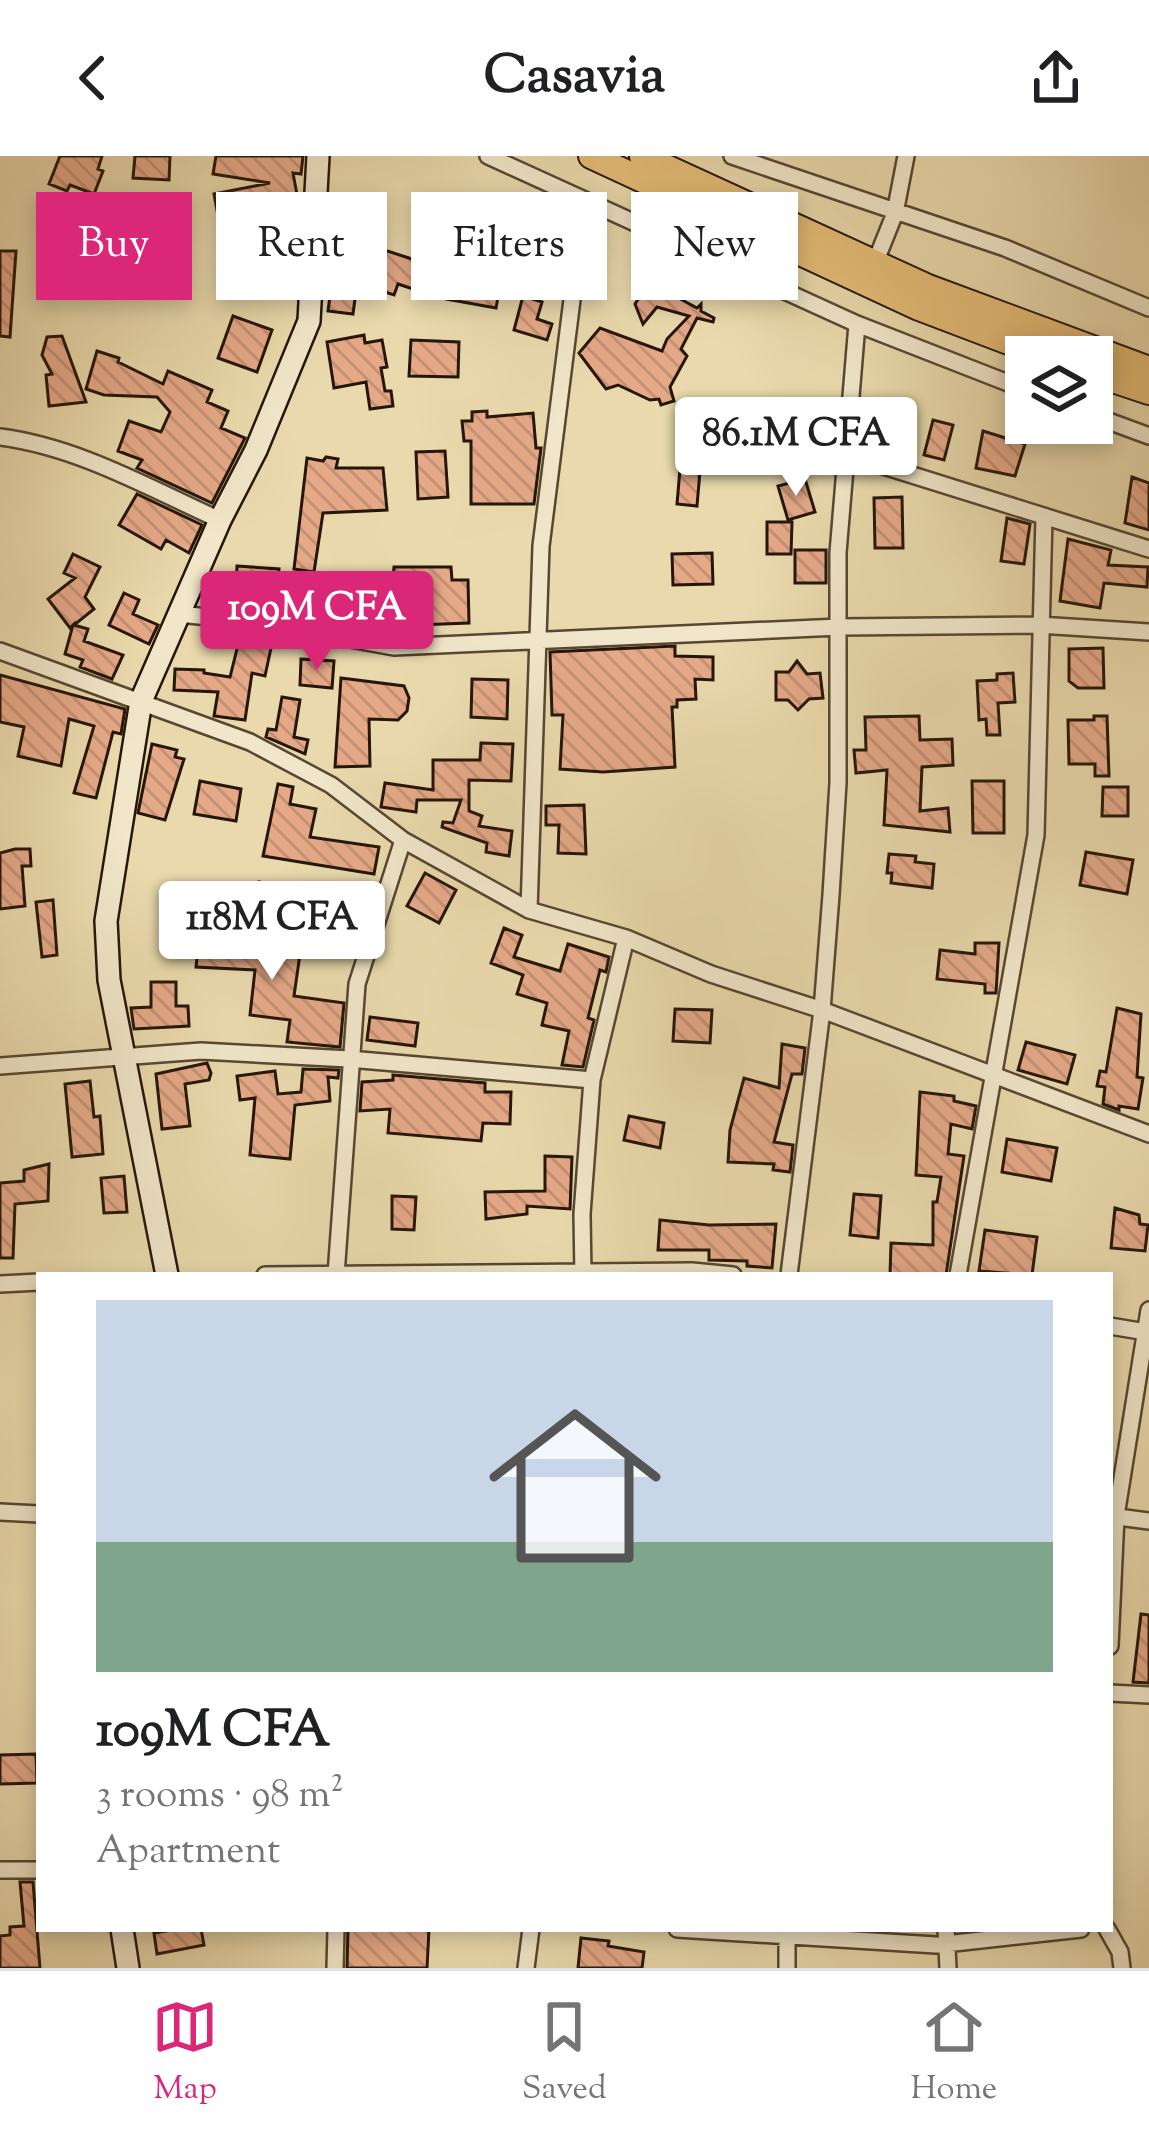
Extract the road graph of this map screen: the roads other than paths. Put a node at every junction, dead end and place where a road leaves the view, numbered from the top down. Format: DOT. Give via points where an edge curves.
graph roads {
  1 [pos="318,156"];
  2 [pos="488,156"];
  3 [pos="591,156"];
  4 [pos="642,156"];
  5 [pos="732,156"];
  6 [pos="906,156"];
  7 [pos="563,192"];
  8 [pos="607,213"];
  9 [pos="895,213"];
  10 [pos="874,263"];
  11 [pos="572,300"];
  12 [pos="1149,308"];
  13 [pos="857,324"];
  14 [pos="1005,341"];
  15 [pos="1149,369"];
  16 [pos="1113,380"];
  17 [pos="1005,382"];
  18 [pos="1149,392"];
  19 [pos="1113,423"];
  20 [pos="1149,436"];
  21 [pos="0,437"];
  22 [pos="845,454"];
  23 [pos="1045,516"];
  24 [pos="220,520"];
  25 [pos="1149,549"];
  26 [pos="178,614"];
  27 [pos="1039,625"];
  28 [pos="839,627"];
  29 [pos="1149,632"];
  30 [pos="539,643"];
  31 [pos="0,650"];
  32 [pos="141,701"];
  33 [pos="403,840"];
  34 [pos="529,910"];
  35 [pos="626,938"];
  36 [pos="822,1010"];
  37 [pos="123,1059"];
  38 [pos="349,1059"];
  39 [pos="0,1066"];
  40 [pos="996,1074"];
  41 [pos="592,1080"];
  42 [pos="1149,1133"];
  43 [pos="166,1272"];
  44 [pos="336,1272"];
  45 [pos="583,1272"];
  46 [pos="619,1272"];
  47 [pos="708,1272"];
  48 [pos="789,1272"];
  49 [pos="959,1272"];
  50 [pos="36,1282"];
  51 [pos="0,1284"];
  52 [pos="1149,1310"];
  53 [pos="1113,1326"];
  54 [pos="1146,1332"];
  55 [pos="0,1512"];
  56 [pos="36,1514"];
  57 [pos="1113,1516"];
  58 [pos="1149,1521"];
  59 [pos="1113,1693"];
  60 [pos="1149,1695"];
  61 [pos="0,1870"];
  62 [pos="36,1870"];
  63 [pos="122,1932"];
  64 [pos="336,1932"];
  65 [pos="531,1932"];
  66 [pos="1030,1932"];
  67 [pos="1109,1932"];
  68 [pos="787,1933"];
  69 [pos="946,1937"];
  70 [pos="128,1968"];
  71 [pos="335,1968"];
  72 [pos="526,1968"];
  73 [pos="787,1968"];
  74 [pos="949,1968"];
  75 [pos="1122,1968"];
  1 -- 24 [label="street" via="309,321"];
  2 -- 7 [label="street"];
  3 -- 14 [label="main road"];
  4 -- 10 [label="main road"];
  5 -- 9 [label="street"];
  6 -- 9 [label="street"];
  8 -- 13 [label="street"];
  9 -- 10 [label="street"];
  9 -- 12 [label="street"];
  10 -- 15 [label="main road"];
  11 -- 30 [label="street" via="541,546"];
  13 -- 17 [label="street"];
  13 -- 22 [label="street"];
  16 -- 18 [label="main road"];
  19 -- 20 [label="street"];
  21 -- 24 [label="street" via="81,458"];
  22 -- 23 [label="street"];
  22 -- 28 [label="street"];
  23 -- 25 [label="street"];
  23 -- 27 [label="street"];
  24 -- 26 [label="street"];
  26 -- 30 [label="street" via="394,646"];
  26 -- 32 [label="street"];
  27 -- 28 [label="street"];
  27 -- 29 [label="street"];
  27 -- 40 [label="street" via="1036,835"];
  28 -- 30 [label="street"];
  28 -- 36 [label="street"];
  30 -- 34 [label="street"];
  31 -- 32 [label="street"];
  32 -- 33 [label="street" via="331,785"];
  32 -- 37 [label="street" via="106,921"];
  33 -- 34 [label="street"];
  33 -- 38 [label="street" via="357,984"];
  34 -- 35 [label="street"];
  35 -- 36 [label="street"];
  35 -- 41 [label="street"];
  36 -- 40 [label="street"];
  36 -- 48 [label="street"];
  37 -- 38 [label="street" via="201,1051"];
  37 -- 39 [label="street"];
  37 -- 43 [label="street"];
  38 -- 41 [label="street"];
  38 -- 44 [label="street"];
  40 -- 42 [label="street"];
  40 -- 49 [label="street"];
  41 -- 45 [label="street"];
  46 -- 47 [label="street"];
  50 -- 51 [label="street"];
  52 -- 54 [label="street"];
  53 -- 54 [label="street"];
  54 -- 57 [label="street"];
  55 -- 56 [label="street"];
  57 -- 58 [label="street"];
  59 -- 60 [label="street"];
  61 -- 62 [label="street"];
  63 -- 70 [label="street"];
  64 -- 71 [label="street"];
  65 -- 72 [label="street"];
  66 -- 69 [label="street"];
  67 -- 75 [label="street"];
  68 -- 69 [label="street"];
  68 -- 73 [label="street"];
  69 -- 74 [label="street"];
}
